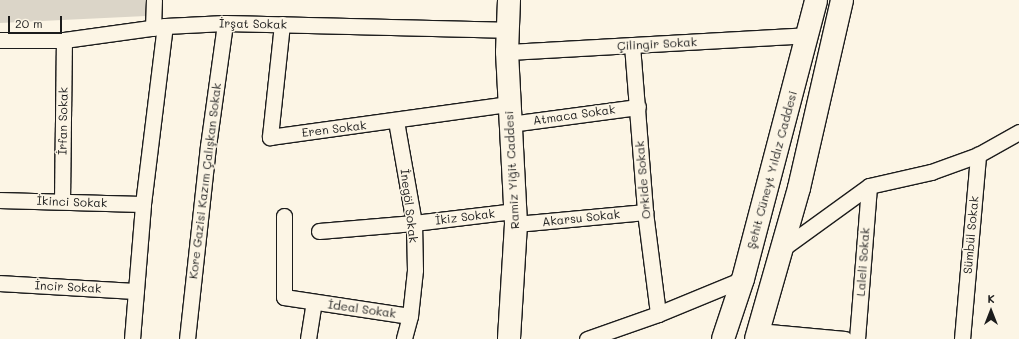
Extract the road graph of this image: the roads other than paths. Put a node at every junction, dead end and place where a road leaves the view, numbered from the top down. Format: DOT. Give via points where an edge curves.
graph roads {
  1 [pos="154,0"];
  2 [pos="509,0"];
  3 [pos="816,0"];
  4 [pos="842,0"];
  5 [pos="225,23"];
  6 [pos="282,24"];
  7 [pos="159,27"];
  8 [pos="506,30"];
  9 [pos="808,35"];
  10 [pos="0,40"];
  11 [pos="64,40"];
  12 [pos="632,45"];
  13 [pos="507,52"];
  14 [pos="638,107"];
  15 [pos="510,114"];
  16 [pos="396,121"];
  17 [pos="1019,132"];
  18 [pos="978,156"];
  19 [pos="869,186"];
  20 [pos="0,200"];
  21 [pos="62,201"];
  22 [pos="143,204"];
  23 [pos="645,212"];
  24 [pos="284,216"];
  25 [pos="516,218"];
  26 [pos="414,223"];
  27 [pos="319,231"];
  28 [pos="782,249"];
  29 [pos="743,279"];
  30 [pos="0,283"];
  31 [pos="136,291"];
  32 [pos="314,303"];
  33 [pos="658,314"];
  34 [pos="410,316"];
  35 [pos="757,335"];
  36 [pos="132,339"];
  37 [pos="187,339"];
  38 [pos="308,339"];
  39 [pos="404,339"];
  40 [pos="509,339"];
  41 [pos="587,339"];
  42 [pos="723,339"];
  43 [pos="845,339"];
  44 [pos="857,339"];
  45 [pos="962,339"];
  1 -- 7 [label="street"];
  2 -- 8 [label="main road, Ramiz Yiğit Caddesi"];
  3 -- 9 [label="main road, Şehit Cüneyt Yıldız Caddesi"];
  4 -- 28 [label="main road" via="799,188"];
  5 -- 6 [label="street, İrşat Sokak"];
  5 -- 7 [label="street, İrşat Sokak"];
  5 -- 37 [label="street, Kore Gazisi Kazım Çalışkan Sokak" via="208,146"];
  6 -- 8 [label="street, İrşat Sokak"];
  6 -- 16 [label="street, Eren Sokak" via="270,137"];
  7 -- 11 [label="street, İrşat Sokak"];
  7 -- 22 [label="street"];
  8 -- 13 [label="main road, Ramiz Yiğit Caddesi"];
  9 -- 12 [label="street, Çilingir Sokak"];
  9 -- 29 [label="main road, Şehit Cüneyt Yıldız Caddesi"];
  10 -- 11 [label="street, İrşat Sokak"];
  11 -- 21 [label="street, İrfan Sokak"];
  12 -- 13 [label="street, Çilingir Sokak"];
  12 -- 14 [label="street, Orkide Sokak"];
  13 -- 15 [label="main road, Ramiz Yiğit Caddesi"];
  14 -- 15 [label="street, Atmaca Sokak"];
  14 -- 23 [label="street, Orkide Sokak"];
  15 -- 16 [label="street, Eren Sokak"];
  15 -- 25 [label="main road, Ramiz Yiğit Caddesi"];
  16 -- 26 [label="street, İnegöl Sokak"];
  17 -- 18 [label="street"];
  18 -- 19 [label="street" via="932,172"];
  18 -- 45 [label="street, Sümbül Sokak"];
  19 -- 28 [label="street"];
  19 -- 44 [label="street, Laleli Sokak"];
  20 -- 21 [label="street, İkinci Sokak"];
  21 -- 22 [label="street, İkinci Sokak"];
  22 -- 31 [label="street"];
  23 -- 25 [label="street, Akarsu Sokak"];
  23 -- 33 [label="street, Orkide Sokak"];
  24 -- 32 [label="street, İdeal Sokak" via="284,297"];
  25 -- 26 [label="street, İkiz Sokak"];
  25 -- 40 [label="main road, Ramiz Yiğit Caddesi"];
  26 -- 27 [label="street, İkiz Sokak"];
  26 -- 34 [label="street, İnegöl Sokak" via="416,270"];
  28 -- 35 [label="main road"];
  29 -- 33 [label="street"];
  29 -- 42 [label="main road, Şehit Cüneyt Yıldız Caddesi"];
  30 -- 31 [label="street, İncir Sokak"];
  31 -- 36 [label="street"];
  32 -- 34 [label="street, İdeal Sokak"];
  32 -- 38 [label="street, İdeal Sokak"];
  33 -- 41 [label="street"];
  34 -- 39 [label="street, İnegöl Sokak"];
  35 -- 43 [label="street"];
}
